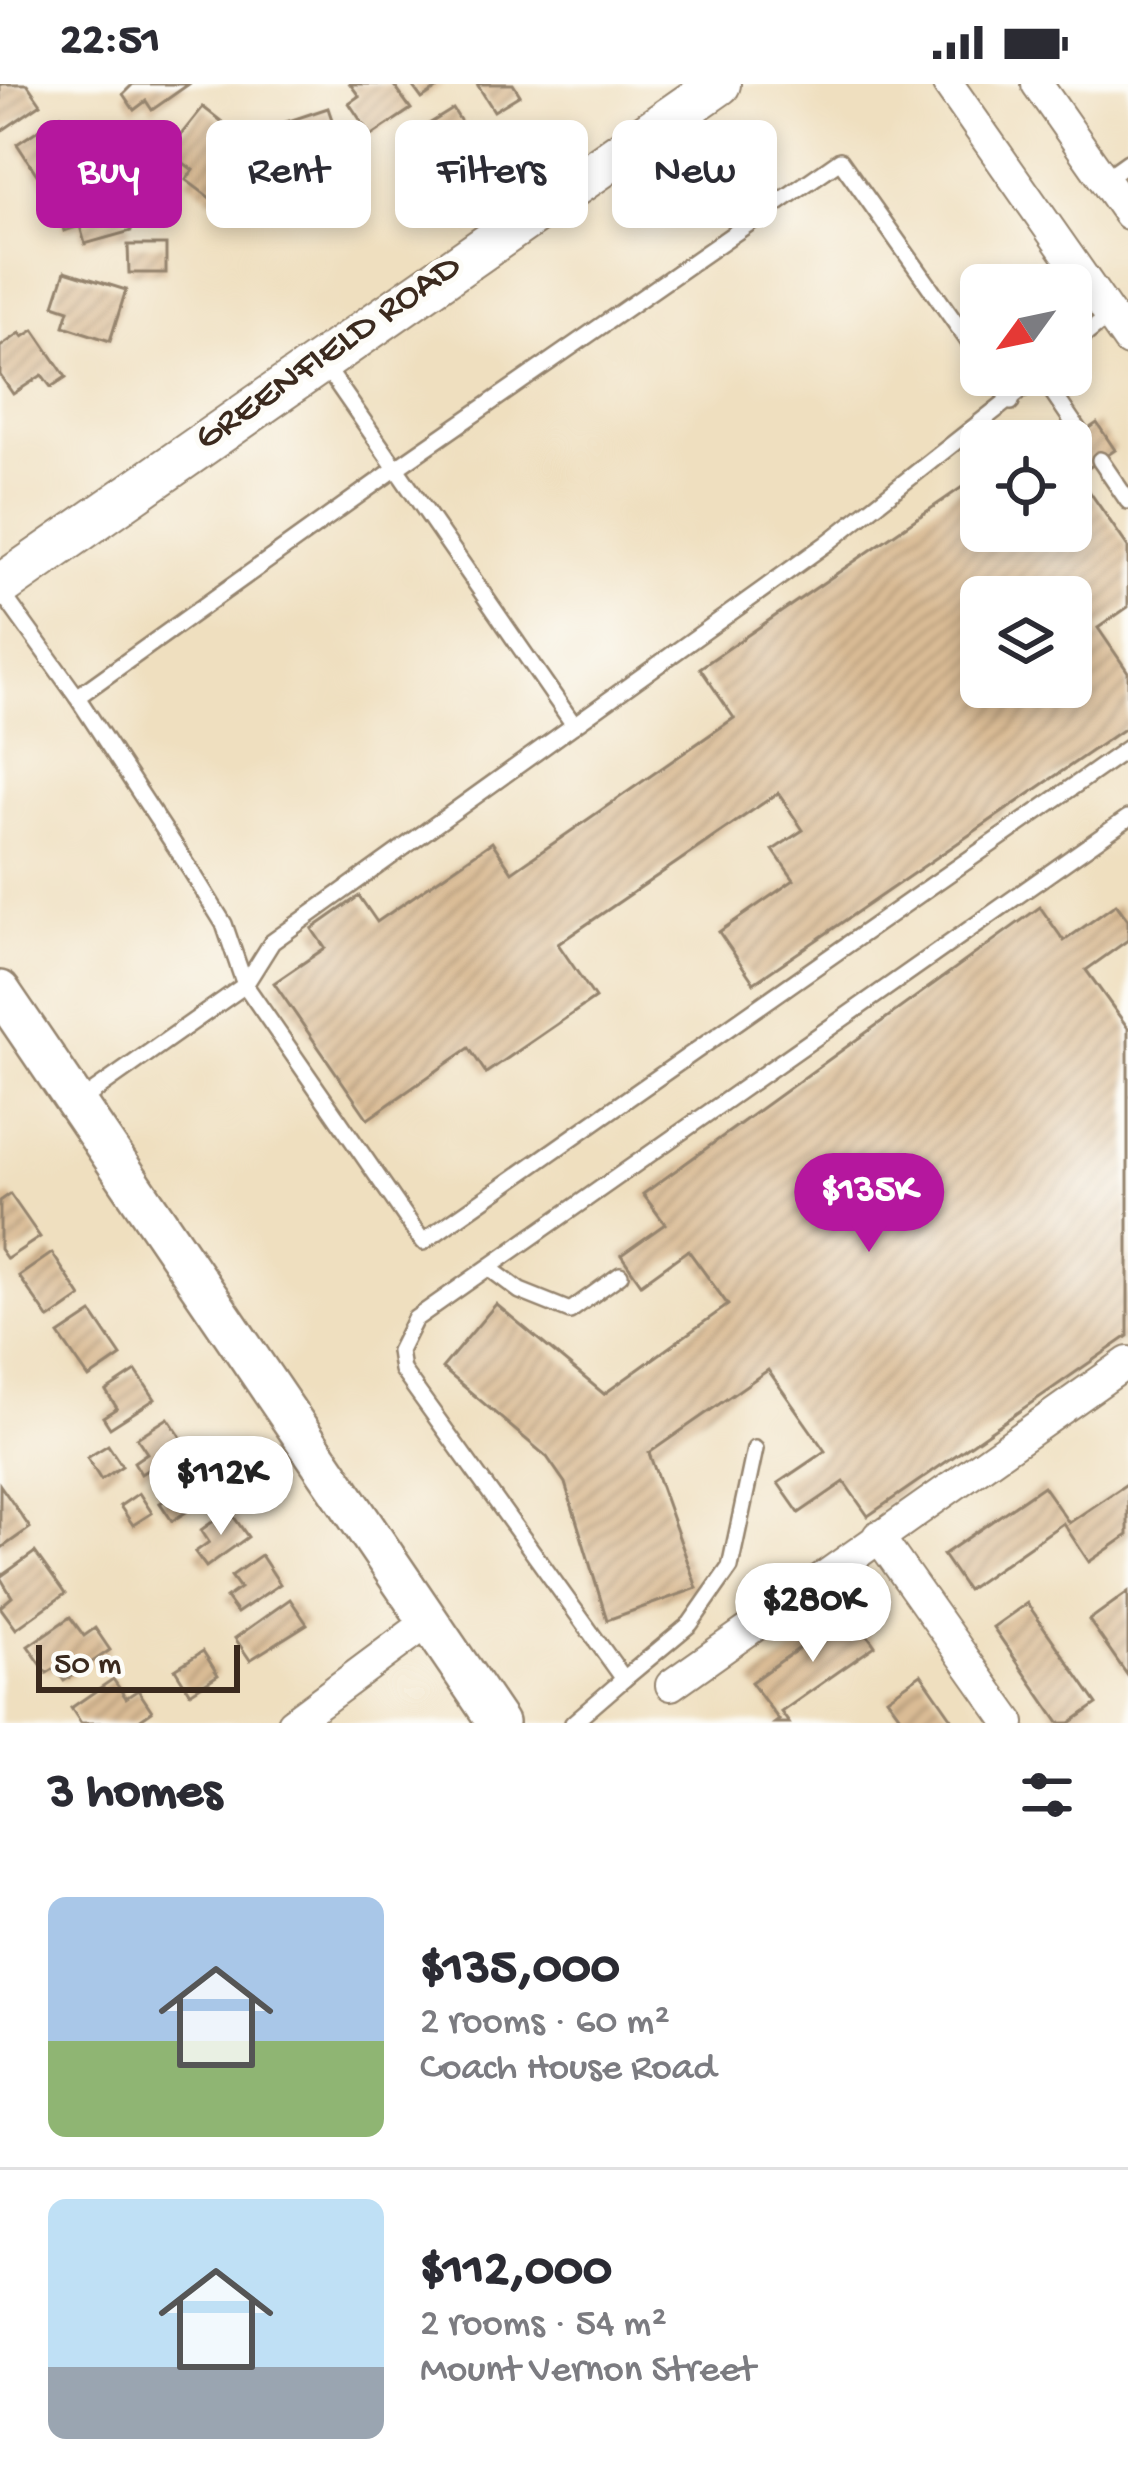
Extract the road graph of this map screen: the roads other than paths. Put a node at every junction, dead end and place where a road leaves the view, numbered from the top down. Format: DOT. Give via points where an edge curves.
graph roads {
  1 [pos="719,84"];
  2 [pos="948,84"];
  3 [pos="1036,84"];
  4 [pos="1116,170"];
  5 [pos="1128,214"];
  6 [pos="1122,320"];
  7 [pos="960,329"];
  8 [pos="1092,335"];
  9 [pos="321,360"];
  10 [pos="1007,396"];
  11 [pos="1017,396"];
  12 [pos="1011,402"];
  13 [pos="1100,460"];
  14 [pos="395,469"];
  15 [pos="1128,501"];
  16 [pos="0,588"];
  17 [pos="76,697"];
  18 [pos="574,725"];
  19 [pos="1128,748"];
  20 [pos="1128,818"];
  21 [pos="245,985"];
  22 [pos="0,991"];
  23 [pos="77,1103"];
  24 [pos="489,1268"];
  25 [pos="620,1276"];
  26 [pos="1128,1362"];
  27 [pos="755,1449"];
  28 [pos="878,1536"];
  29 [pos="429,1621"];
  30 [pos="624,1678"];
  31 [pos="670,1684"];
  32 [pos="292,1723"];
  33 [pos="498,1723"];
  34 [pos="574,1723"];
  35 [pos="1010,1723"];
  1 -- 9 [label="main road, GREENFIELD ROAD"];
  2 -- 6 [label="street"];
  3 -- 4 [label="street"];
  4 -- 5 [label="street"];
  6 -- 8 [label="lane"];
  7 -- 14 [label="lane" via="840,160"];
  9 -- 14 [label="lane"];
  9 -- 16 [label="main road, GREENFIELD ROAD"];
  10 -- 12 [label="lane"];
  11 -- 12 [label="lane"];
  12 -- 18 [label="lane"];
  13 -- 15 [label="lane"];
  14 -- 17 [label="lane"];
  14 -- 18 [label="lane"];
  16 -- 17 [label="lane"];
  17 -- 21 [label="lane" via="224,924"];
  18 -- 21 [label="lane" via="272,942"];
  19 -- 21 [label="lane" via="423,1242"];
  20 -- 24 [label="lane"];
  21 -- 23 [label="lane"];
  22 -- 23 [label="street"];
  23 -- 29 [label="street"];
  24 -- 25 [label="lane" via="570,1311"];
  24 -- 30 [label="lane" via="415,1319 399,1351 402,1370"];
  26 -- 28 [label="street"];
  27 -- 30 [label="lane" via="730,1567 690,1624"];
  28 -- 31 [label="street"];
  28 -- 35 [label="street"];
  29 -- 32 [label="street"];
  29 -- 33 [label="street"];
  30 -- 34 [label="lane"];
}
